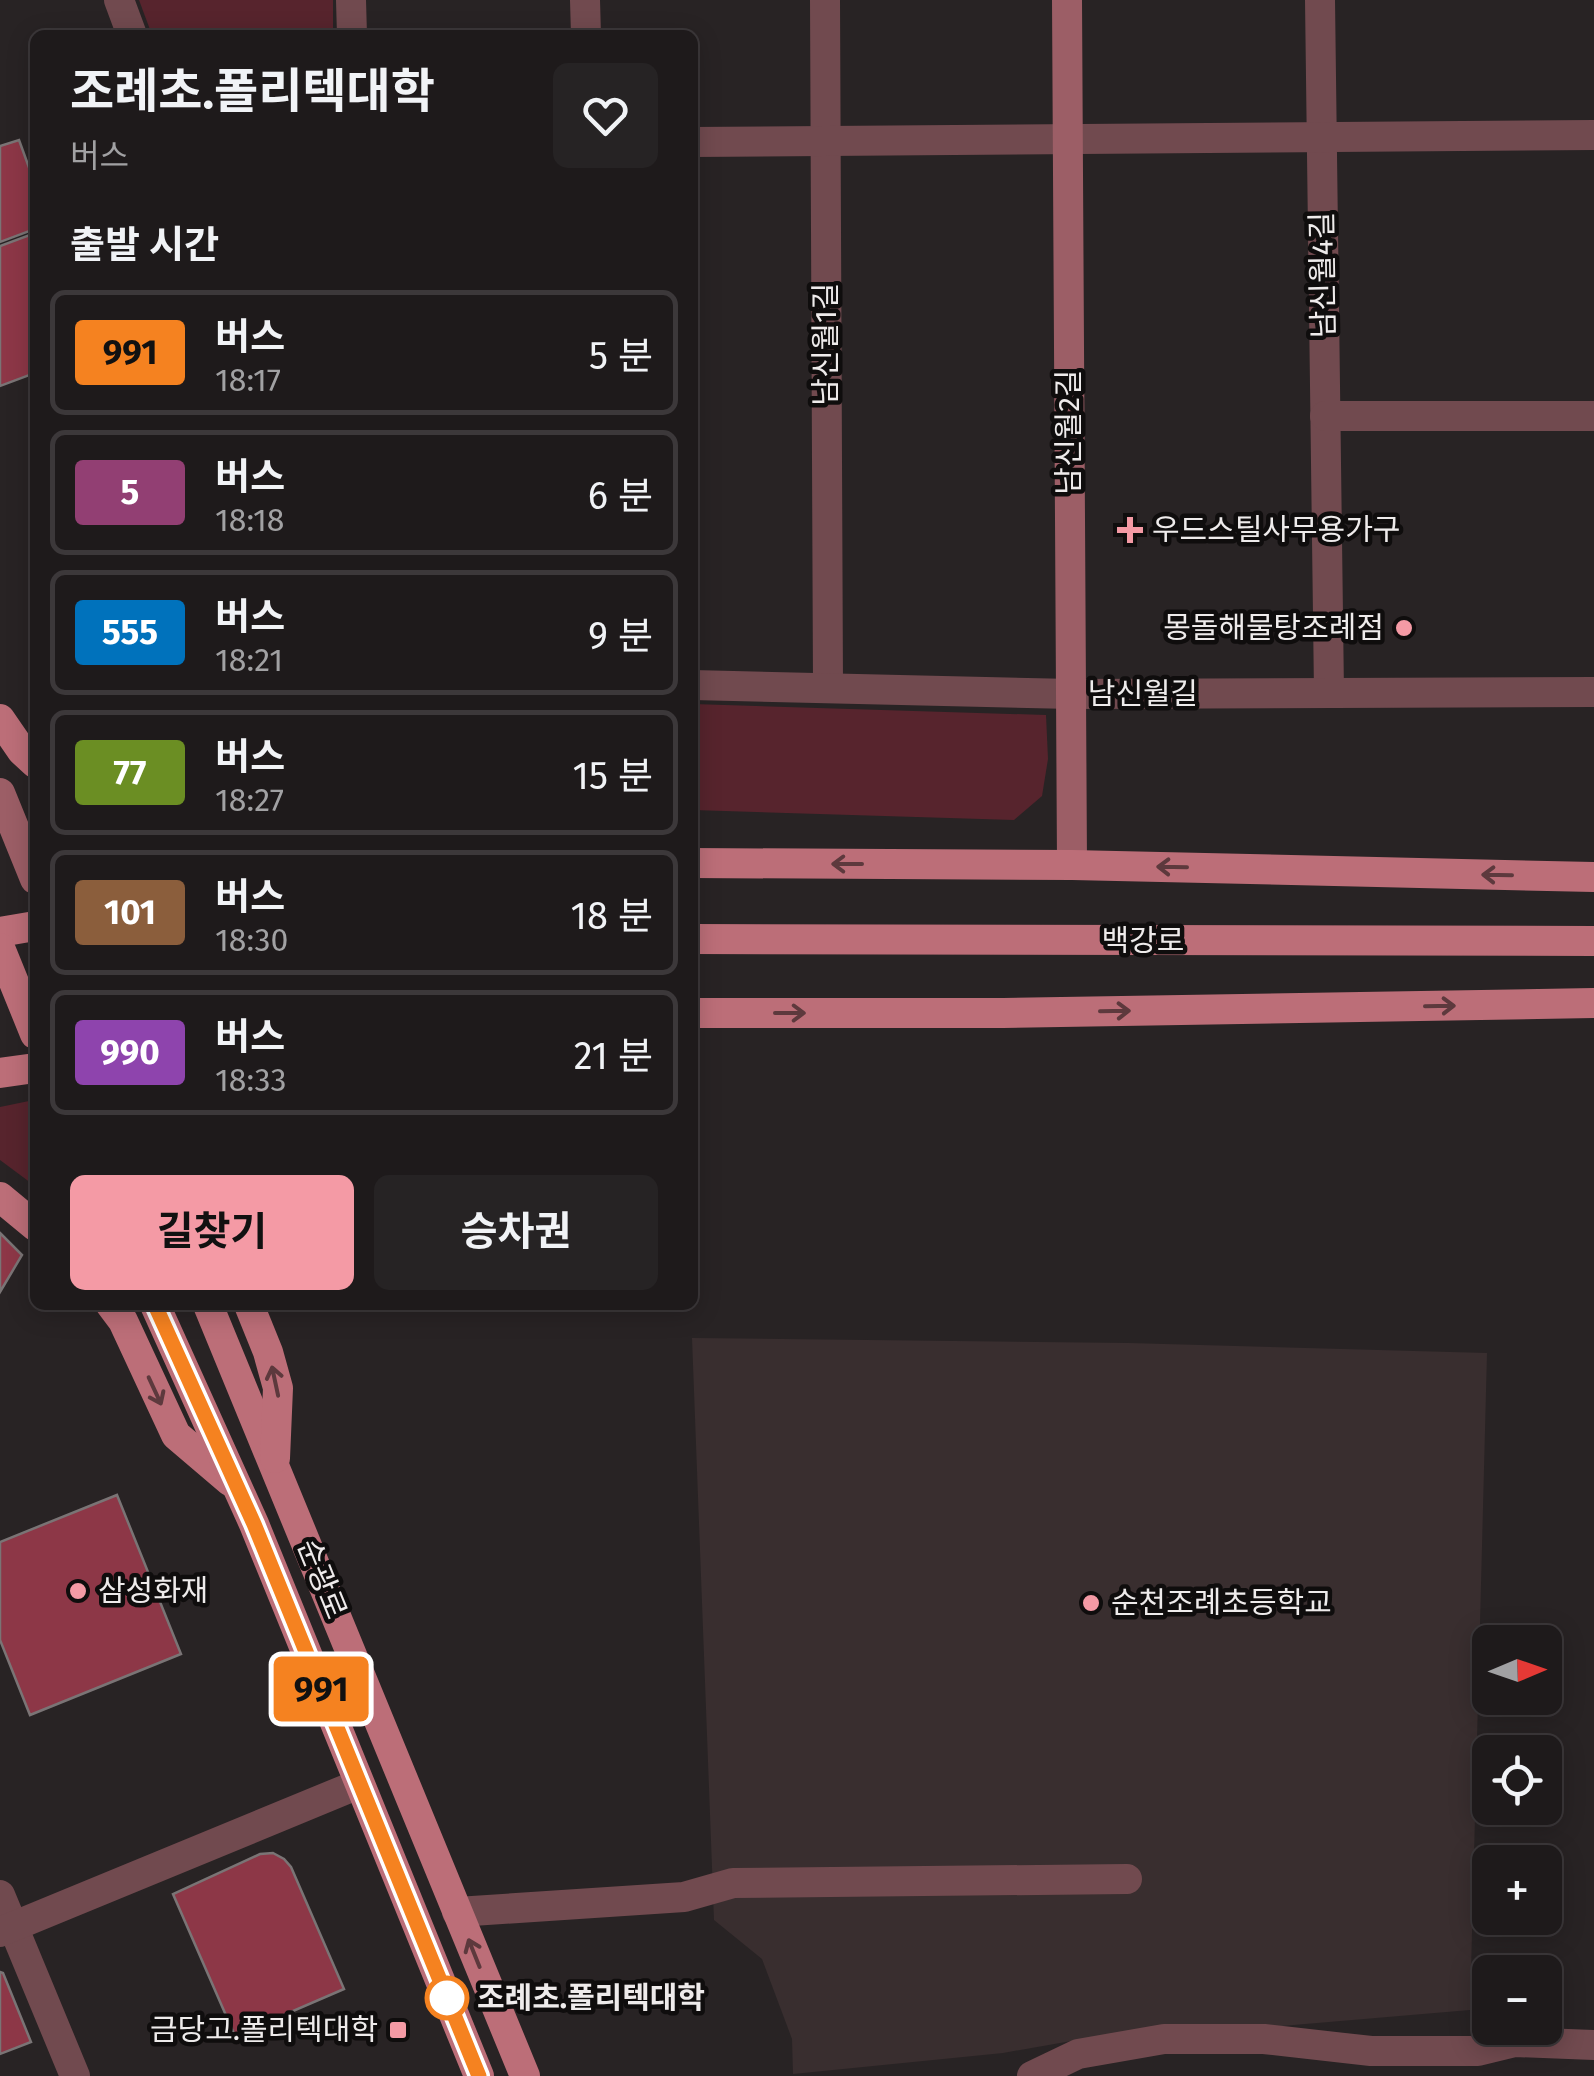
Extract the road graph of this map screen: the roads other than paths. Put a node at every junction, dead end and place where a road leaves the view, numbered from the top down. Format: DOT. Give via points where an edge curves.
graph roads {
  1 [pos="119,0"];
  2 [pos="352,0"];
  3 [pos="586,0"];
  4 [pos="825,0"];
  5 [pos="1068,0"];
  6 [pos="1320,0"];
  7 [pos="130,30"];
  8 [pos="352,30"];
  9 [pos="586,30"];
  10 [pos="1594,134"];
  11 [pos="1322,135"];
  12 [pos="825,141"];
  13 [pos="1067,141"];
  14 [pos="698,142"];
  15 [pos="1326,416"];
  16 [pos="1594,416"];
  17 [pos="698,686"];
  18 [pos="828,688"];
  19 [pos="1594,692"];
  20 [pos="1328,693"];
  21 [pos="1072,694"];
  22 [pos="0,719"];
  23 [pos="30,759"];
  24 [pos="0,793"];
  25 [pos="698,863"];
  26 [pos="1072,865"];
  27 [pos="30,867"];
  28 [pos="1594,877"];
  29 [pos="30,927"];
  30 [pos="0,932"];
  31 [pos="698,939"];
  32 [pos="1594,941"];
  33 [pos="0,948"];
  34 [pos="1594,1003"];
  35 [pos="698,1013"];
  36 [pos="30,1022"];
  37 [pos="30,1069"];
  38 [pos="0,1073"];
  39 [pos="0,1197"];
  40 [pos="30,1222"];
  41 [pos="114,1310"];
  42 [pos="157,1310"];
  43 [pos="210,1310"];
  44 [pos="250,1310"];
  45 [pos="274,1461"];
  46 [pos="238,1489"];
  47 [pos="359,1784"];
  48 [pos="1126,1879"];
  49 [pos="0,1896"];
  50 [pos="457,1912"];
  51 [pos="6,1929"];
  52 [pos="1594,2045"];
  53 [pos="1477,2063"];
  54 [pos="76,2076"];
  55 [pos="480,2076"];
  56 [pos="525,2076"];
  57 [pos="1032,2076"];
  1 -- 7 [label="street"];
  2 -- 8 [label="street"];
  3 -- 9 [label="street"];
  4 -- 12 [label="street, 남신월1길"];
  5 -- 13 [label="street, 남신월2길"];
  6 -- 11 [label="street, 남신월4길"];
  10 -- 11 [label="street"];
  11 -- 13 [label="street"];
  11 -- 15 [label="street, 남신월4길"];
  12 -- 13 [label="street"];
  12 -- 14 [label="street"];
  12 -- 18 [label="street, 남신월1길"];
  13 -- 21 [label="street, 남신월2길"];
  15 -- 16 [label="street"];
  15 -- 20 [label="street, 남신월4길"];
  17 -- 18 [label="street, 남신월길"];
  18 -- 21 [label="street, 남신월길"];
  19 -- 20 [label="street, 남신월길"];
  20 -- 21 [label="street, 남신월길"];
  21 -- 26 [label="street, 남신월2길"];
  22 -- 23 [label="main road"];
  24 -- 27 [label="street"];
  26 -- 25 [label="main road, one-way"];
  28 -- 26 [label="main road, one-way"];
  29 -- 30 [label="main road"];
  31 -- 32 [label="main road, 백강로"];
  33 -- 36 [label="main road"];
  35 -- 34 [label="main road, one-way"];
  37 -- 38 [label="main road"];
  39 -- 40 [label="main road"];
  41 -- 46 [label="main road, one-way" via="176,1435"];
  42 -- 46 [label="main road, 순광로"];
  43 -- 45 [label="main road, 순광로"];
  45 -- 44 [label="main road, one-way" via="278,1388"];
  45 -- 50 [label="main road, 순광로"];
  46 -- 47 [label="main road, 순광로"];
  47 -- 51 [label="street"];
  47 -- 55 [label="main road, 순광로"];
  48 -- 50 [label="street" via="733,1883 684,1897"];
  49 -- 51 [label="street"];
  56 -- 50 [label="main road, 순광로, one-way"];
  51 -- 54 [label="street"];
  52 -- 53 [label="street" via="1515,2042"];
  53 -- 57 [label="street" via="1264,2040 1164,2039 1078,2054"];
}
